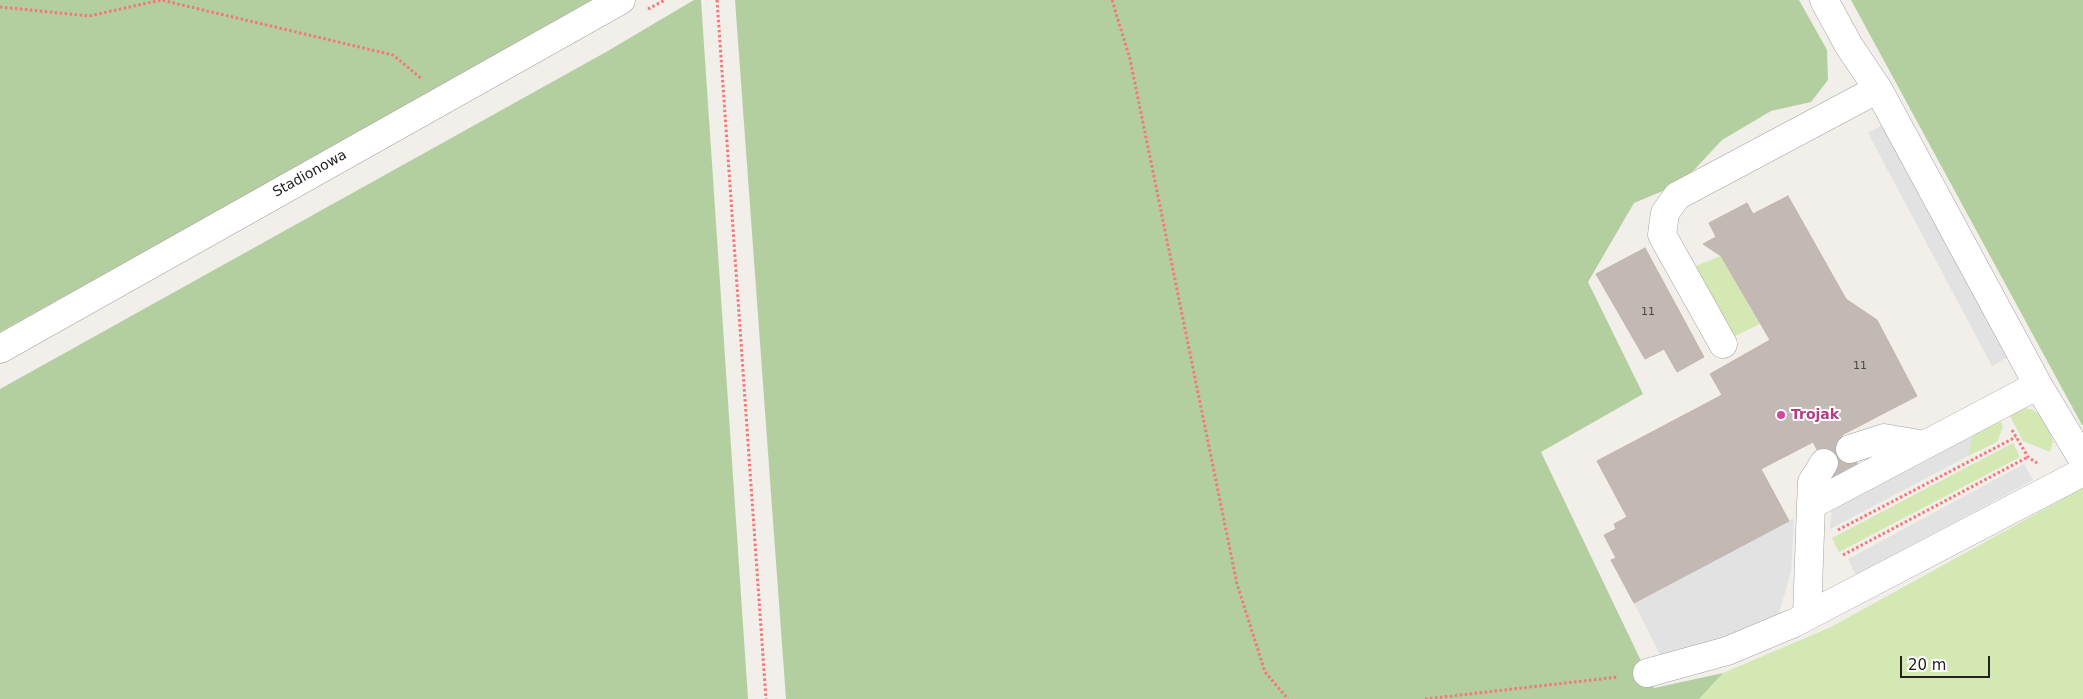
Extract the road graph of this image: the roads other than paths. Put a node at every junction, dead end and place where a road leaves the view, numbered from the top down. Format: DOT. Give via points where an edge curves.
graph roads {
  1 [pos="621,0"];
  2 [pos="1824,0"];
  3 [pos="1878,89"];
  4 [pos="1723,344"];
  5 [pos="0,349"];
  6 [pos="2038,385"];
  7 [pos="1925,444"];
  8 [pos="1850,449"];
  9 [pos="2083,460"];
  10 [pos="1824,463"];
  11 [pos="2083,472"];
  12 [pos="1811,505"];
  13 [pos="1807,616"];
  14 [pos="1647,674"];
  1 -- 5 [label="street, Stadionowa"];
  2 -- 3 [label="street"];
  3 -- 4 [label="street" via="1677,196 1665,213 1662,235"];
  3 -- 6 [label="street"];
  6 -- 7 [label="street"];
  6 -- 9 [label="street"];
  7 -- 8 [label="street" via="1884,438"];
  7 -- 12 [label="street"];
  10 -- 12 [label="street" via="1812,482"];
  11 -- 13 [label="street"];
  12 -- 13 [label="street"];
  13 -- 14 [label="street" via="1727,651"];
}
